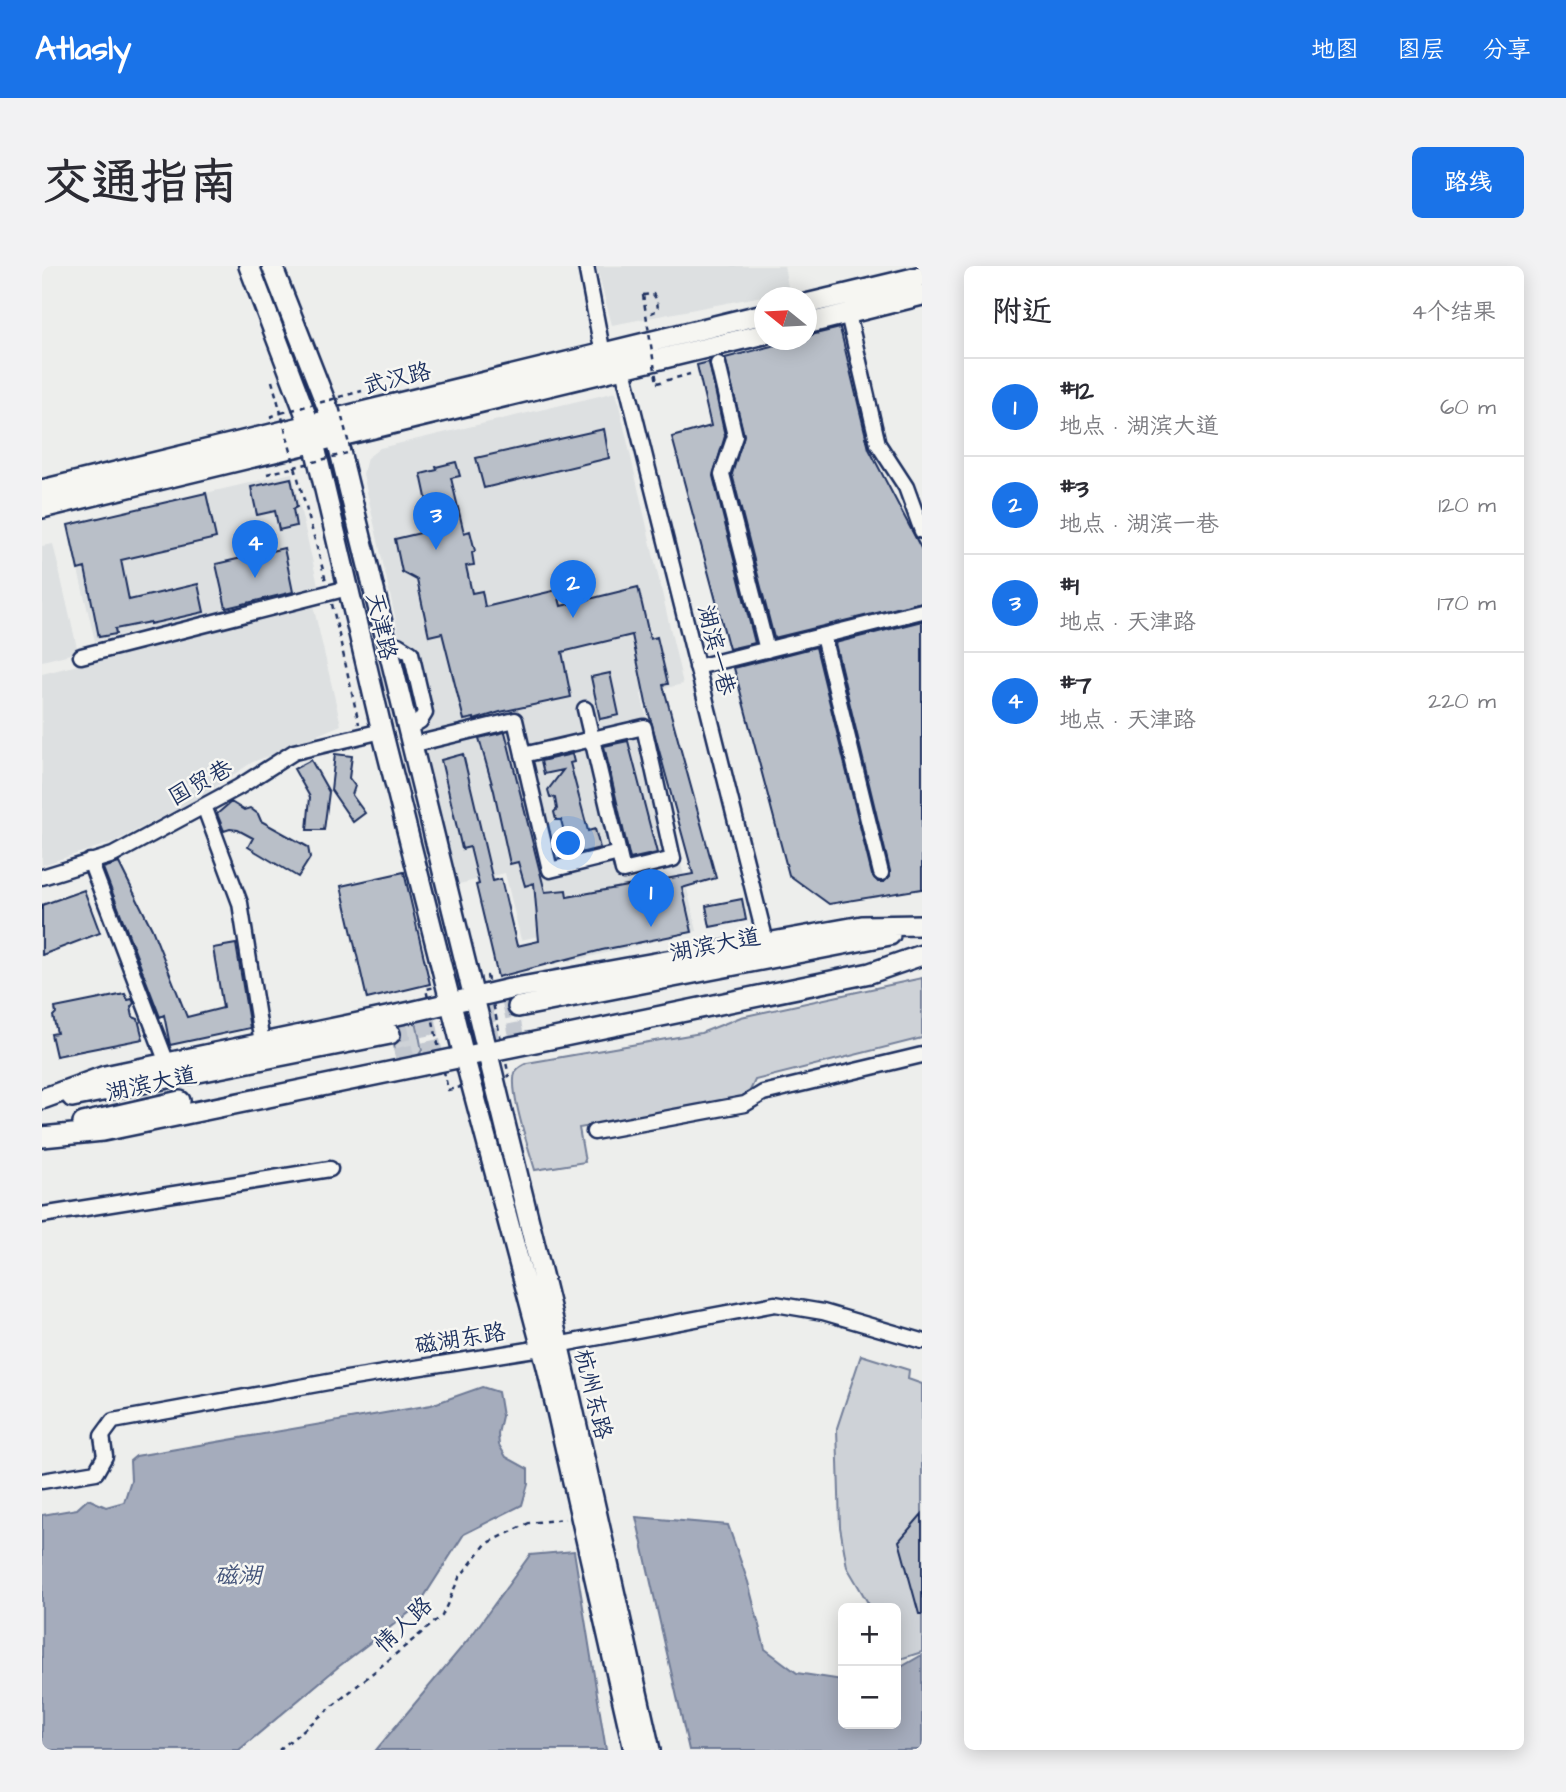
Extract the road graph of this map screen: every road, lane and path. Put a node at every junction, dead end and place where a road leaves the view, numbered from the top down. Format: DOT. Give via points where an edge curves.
graph roads {
  1 [pos="249,266"];
  2 [pos="272,266"];
  3 [pos="586,266"];
  4 [pos="922,276"];
  5 [pos="922,295"];
  6 [pos="817,302"];
  7 [pos="651,313"];
  8 [pos="848,314"];
  9 [pos="754,317"];
  10 [pos="817,322"];
  11 [pos="754,337"];
  12 [pos="603,354"];
  13 [pos="718,364"];
  14 [pos="623,369"];
  15 [pos="690,374"];
  16 [pos="272,381"];
  17 [pos="362,391"];
  18 [pos="337,398"];
  19 [pos="281,413"];
  20 [pos="262,420"];
  21 [pos="334,428"];
  22 [pos="312,434"];
  23 [pos="361,448"];
  24 [pos="351,452"];
  25 [pos="354,461"];
  26 [pos="295,467"];
  27 [pos="267,474"];
  28 [pos="42,490"];
  29 [pos="42,508"];
  30 [pos="922,531"];
  31 [pos="339,591"];
  32 [pos="922,611"];
  33 [pos="823,636"];
  34 [pos="767,650"];
  35 [pos="81,656"];
  36 [pos="697,667"];
  37 [pos="585,709"];
  38 [pos="382,731"];
  39 [pos="362,736"];
  40 [pos="409,737"];
  41 [pos="592,739"];
  42 [pos="523,755"];
  43 [pos="204,806"];
  44 [pos="619,853"];
  45 [pos="90,861"];
  46 [pos="881,873"];
  47 [pos="42,877"];
  48 [pos="922,928"];
  49 [pos="766,942"];
  50 [pos="922,953"];
  51 [pos="472,998"];
  52 [pos="450,1003"];
  53 [pos="518,1007"];
  54 [pos="523,1031"];
  55 [pos="390,1034"];
  56 [pos="262,1043"];
  57 [pos="485,1051"];
  58 [pos="922,1055"];
  59 [pos="464,1056"];
  60 [pos="395,1058"];
  61 [pos="167,1063"];
  62 [pos="42,1100"];
  63 [pos="594,1132"];
  64 [pos="42,1136"];
  65 [pos="330,1169"];
  66 [pos="42,1215"];
  67 [pos="922,1340"];
  68 [pos="549,1346"];
  69 [pos="42,1481"];
  70 [pos="582,1517"];
  71 [pos="279,1750"];
  72 [pos="634,1750"];
  73 [pos="650,1750"];
  1 -- 22 [label="main road, 天津路"];
  2 -- 21 [label="main road, 天津路"];
  3 -- 12 [label="street"];
  4 -- 6 [label="main road"];
  5 -- 8 [label="main road"];
  7 -- 15 [label="path, bridge" via="658,310 657,300 653,294 643,295 656,383"];
  8 -- 10 [label="main road"];
  8 -- 30 [label="street" via="878,444 906,487"];
  9 -- 12 [label="main road, 武汉路"];
  11 -- 14 [label="main road, 武汉路"];
  12 -- 21 [label="main road, 武汉路"];
  13 -- 34 [label="street" via="735,436 722,474"];
  14 -- 21 [label="main road, 武汉路"];
  14 -- 36 [label="street, 湖滨一巷"];
  16 -- 19 [label="path"];
  17 -- 18 [label="path"];
  18 -- 19 [label="path, bridge"];
  18 -- 24 [label="path, bridge"];
  19 -- 20 [label="path"];
  19 -- 26 [label="path, bridge"];
  21 -- 22 [label="main road, 武汉路"];
  21 -- 40 [label="main road, 天津路"];
  22 -- 28 [label="main road, 武汉路"];
  22 -- 29 [label="main road, 武汉路"];
  22 -- 31 [label="main road, 天津路"];
  23 -- 24 [label="path"];
  24 -- 25 [label="path"];
  24 -- 26 [label="path, bridge"];
  26 -- 27 [label="path"];
  26 -- 31 [label="path"];
  31 -- 35 [label="street"];
  31 -- 38 [label="main road, 天津路"];
  31 -- 39 [label="path"];
  32 -- 33 [label="street"];
  33 -- 34 [label="street"];
  33 -- 46 [label="street"];
  34 -- 36 [label="street"];
  36 -- 49 [label="street, 湖滨一巷"];
  37 -- 41 [label="street"];
  38 -- 39 [label="street, 国贸巷"];
  38 -- 52 [label="main road, 天津路"];
  39 -- 43 [label="street, 国贸巷" via="294,752"];
  40 -- 42 [label="street" via="515,720"];
  40 -- 51 [label="main road, 天津路"];
  41 -- 42 [label="street"];
  41 -- 44 [label="street"];
  41 -- 44 [label="street" via="644,727 673,859 623,871"];
  42 -- 44 [label="street" via="550,870"];
  43 -- 45 [label="street, 国贸巷" via="113,855"];
  43 -- 56 [label="street" via="240,903"];
  45 -- 47 [label="street, 国贸巷"];
  45 -- 61 [label="street"];
  48 -- 49 [label="main road" via="862,926"];
  48 -- 53 [label="main road, 湖滨大道"];
  49 -- 51 [label="main road"];
  50 -- 54 [label="main road, 湖滨大道"];
  50 -- 57 [label="main road" via="870,973"];
  51 -- 52 [label="main road"];
  51 -- 57 [label="main road, 杭州东路"];
  52 -- 56 [label="main road"];
  52 -- 59 [label="main road, 杭州东路"];
  55 -- 62 [label="main road, 湖滨大道"];
  56 -- 61 [label="main road"];
  57 -- 59 [label="main road"];
  57 -- 68 [label="main road, 杭州东路" via="550,1307"];
  58 -- 63 [label="street" via="763,1093 745,1104"];
  59 -- 64 [label="main road" via="103,1131"];
  59 -- 68 [label="main road, 杭州东路"];
  60 -- 64 [label="main road, 湖滨大道" via="111,1115"];
  61 -- 62 [label="main road" via="105,1076"];
  65 -- 66 [label="street"];
  67 -- 68 [label="street, 磁湖东路" via="823,1312 775,1304"];
  68 -- 69 [label="street, 磁湖东路" via="113,1421 102,1436 105,1456 96,1472"];
  68 -- 70 [label="main road, 杭州东路"];
  68 -- 73 [label="main road, 杭州东路" via="595,1501"];
  70 -- 71 [label="path, 情人路" via="529,1523 486,1544 459,1578 442,1616"];
  70 -- 72 [label="main road, 杭州东路"];
}
